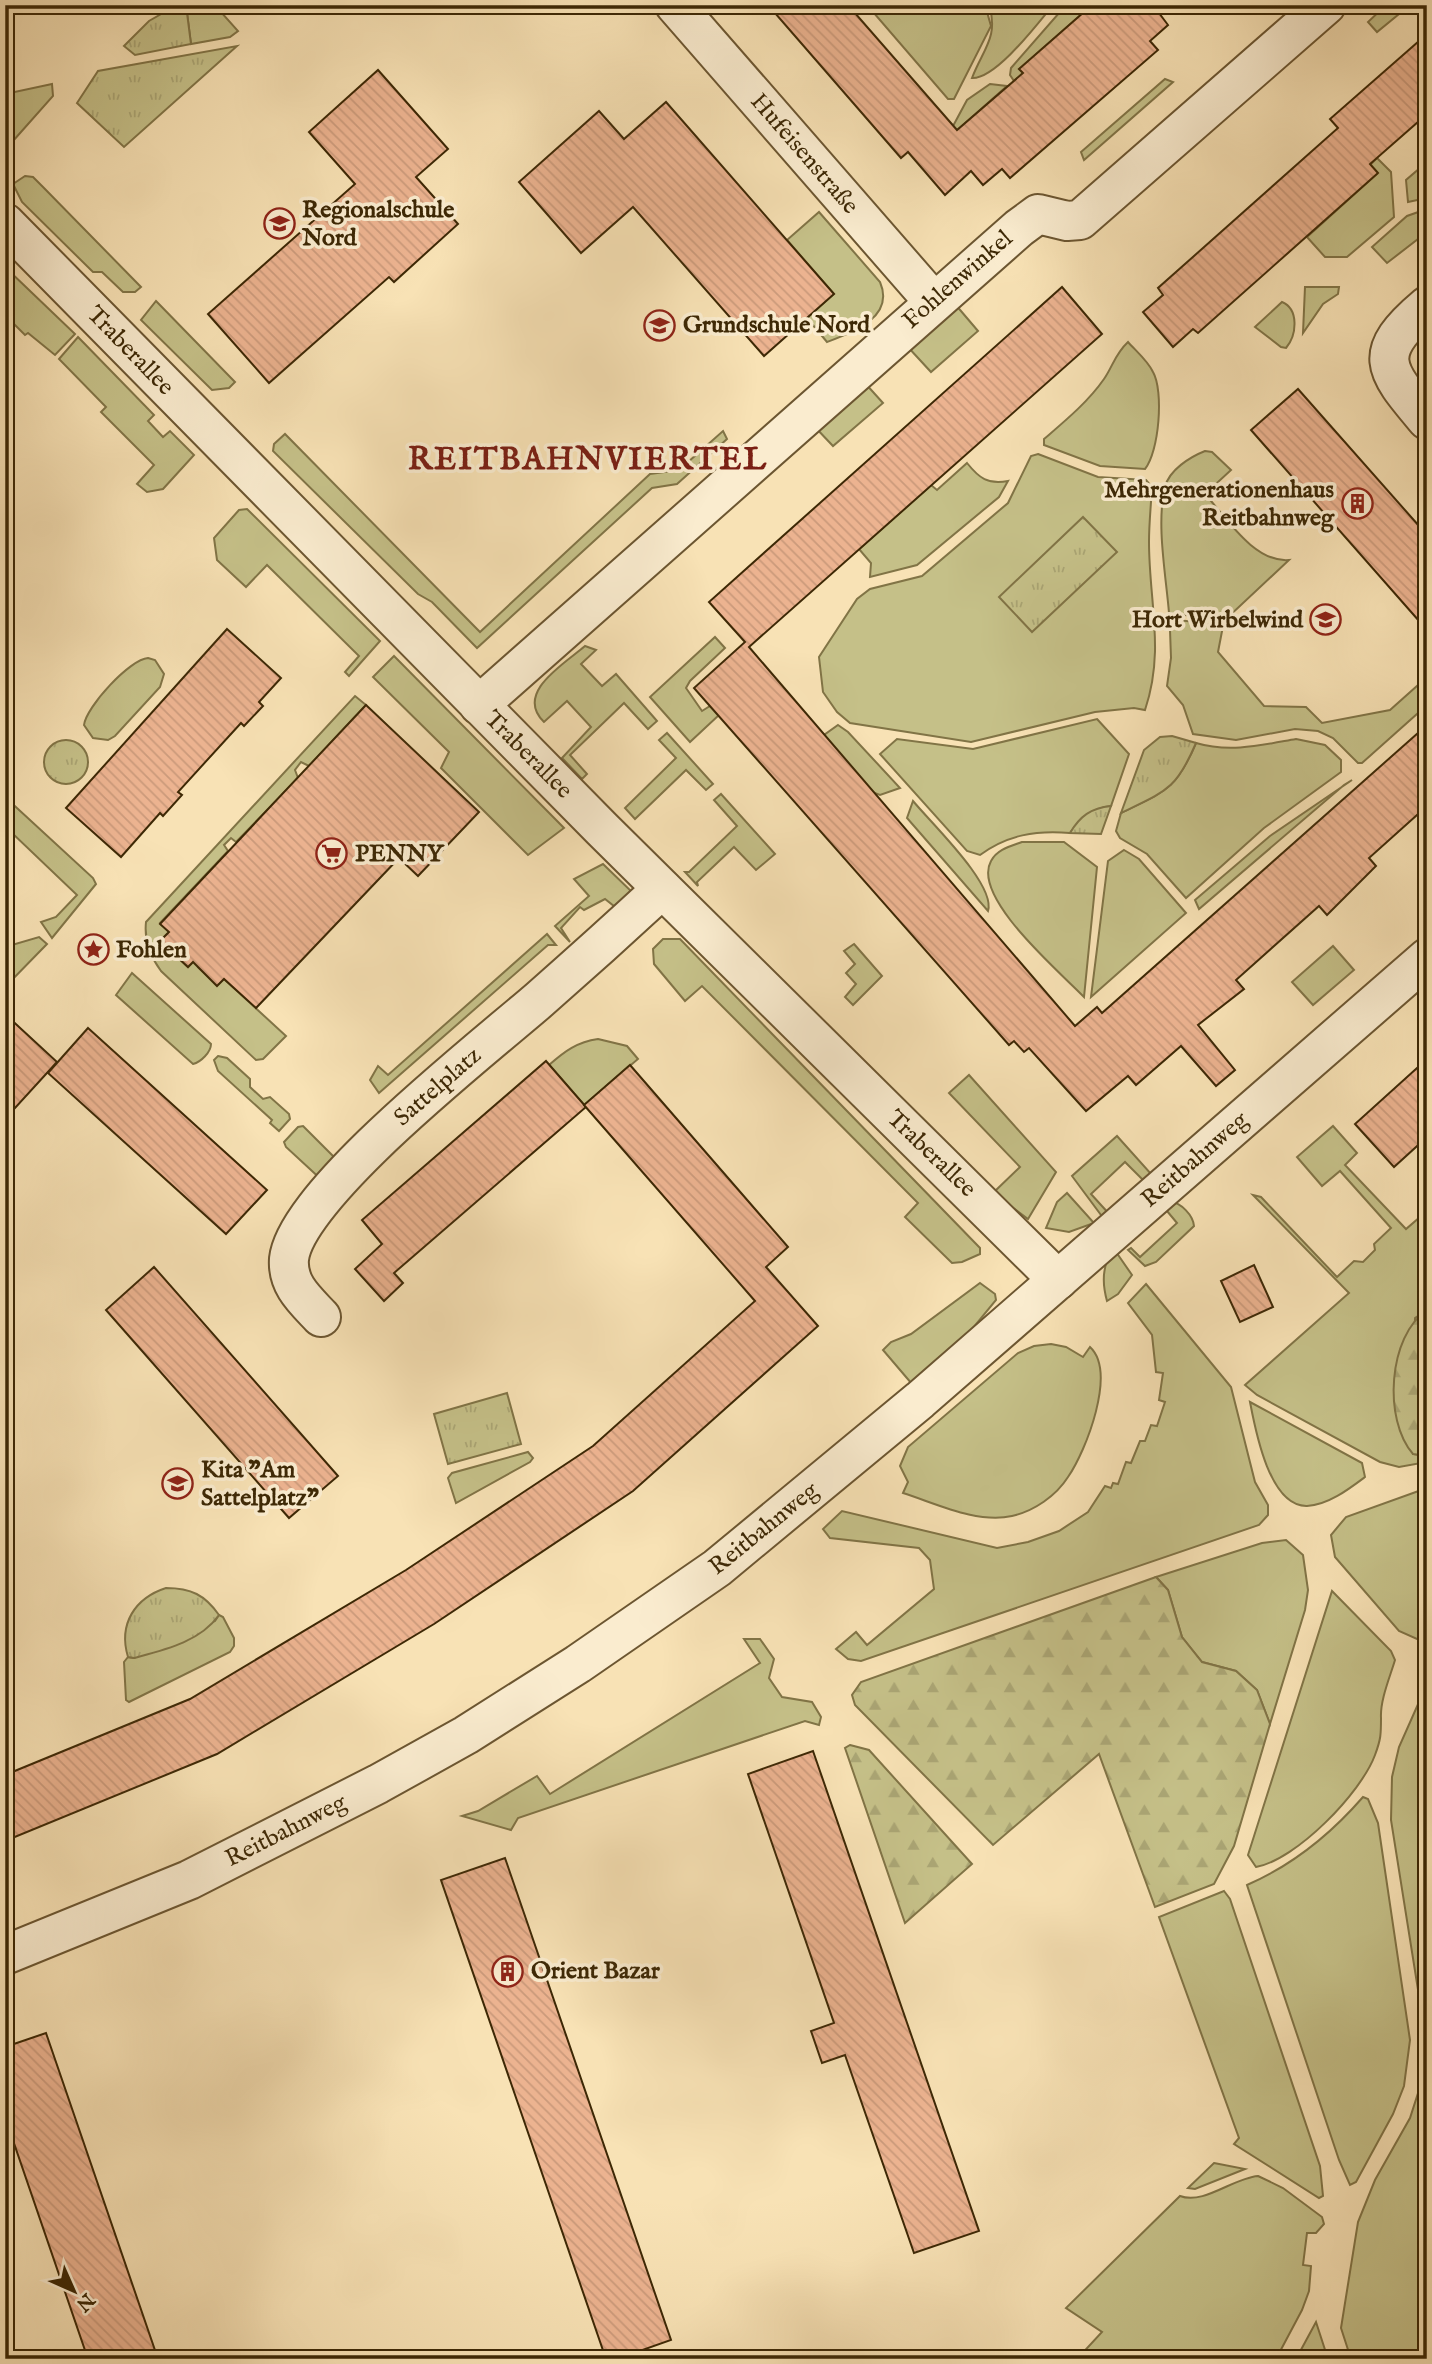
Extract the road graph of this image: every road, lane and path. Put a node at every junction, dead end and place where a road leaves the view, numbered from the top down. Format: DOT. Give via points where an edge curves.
graph roads {
  1 [pos="675,5"];
  2 [pos="1326,5"];
  3 [pos="5,223"];
  4 [pos="934,302"];
  5 [pos="1427,306"];
  6 [pos="1427,420"];
  7 [pos="478,705"];
  8 [pos="662,889"];
  9 [pos="1427,958"];
  10 [pos="1058,1280"];
  11 [pos="321,1317"];
  12 [pos="5,1955"];
  1 -- 4 [label="street, Hufeisenstraße"];
  2 -- 4 [label="street, Fohlenwinkel" via="1080,220 1038,214"];
  3 -- 7 [label="street, Traberallee"];
  4 -- 7 [label="street, Fohlenwinkel"];
  5 -- 6 [label="street" via="1394,337 1388,352 1389,369 1401,390"];
  7 -- 8 [label="street, Traberallee"];
  8 -- 10 [label="street, Traberallee"];
  8 -- 11 [label="street, Sattelplatz" via="380,1138 303,1224 292,1246 290,1278"];
  9 -- 10 [label="street, Reitbahnweg"];
  10 -- 12 [label="street, Reitbahnweg" via="717,1569 578,1664 466,1735 305,1823 189,1880"];
}
